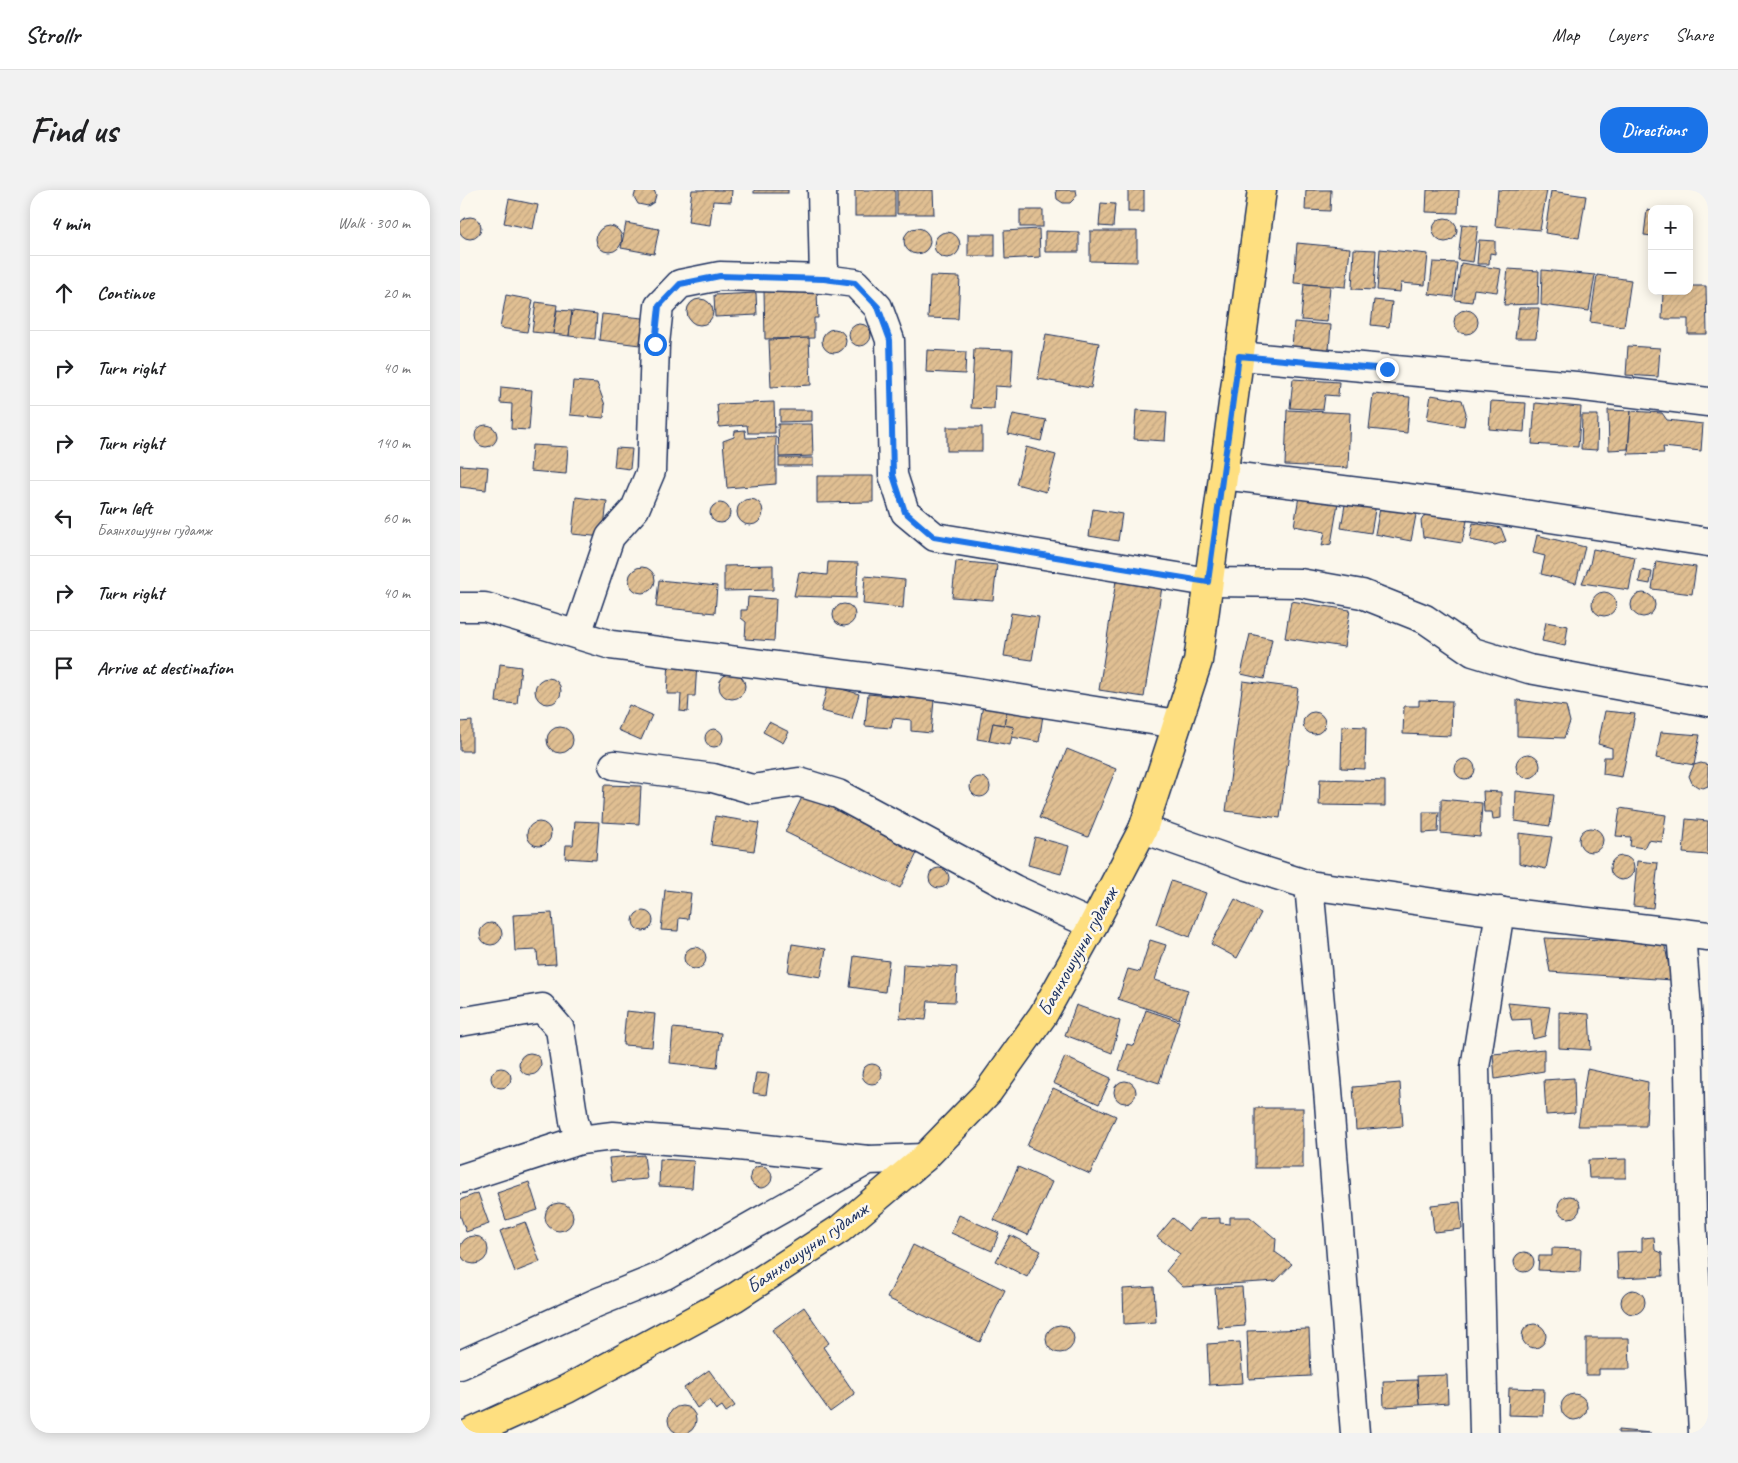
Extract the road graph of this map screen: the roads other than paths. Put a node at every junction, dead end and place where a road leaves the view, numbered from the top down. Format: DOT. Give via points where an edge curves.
graph roads {
  1 [pos="822,190"];
  2 [pos="1262,190"];
  3 [pos="824,279"];
  4 [pos="1239,356"];
  5 [pos="1708,402"];
  6 [pos="1223,475"];
  7 [pos="1708,542"];
  8 [pos="1208,582"];
  9 [pos="460,607"];
  10 [pos="577,634"];
  11 [pos="1708,702"];
  12 [pos="1177,724"];
  13 [pos="614,766"];
  14 [pos="1143,828"];
  15 [pos="1309,885"];
  16 [pos="1500,911"];
  17 [pos="1093,926"];
  18 [pos="1681,933"];
  19 [pos="1708,936"];
  20 [pos="460,1022"];
  21 [pos="580,1140"];
  22 [pos="924,1158"];
  23 [pos="868,1160"];
  24 [pos="460,1179"];
  25 [pos="460,1365"];
  26 [pos="470,1433"];
  27 [pos="1355,1433"];
  28 [pos="1484,1433"];
  29 [pos="1703,1433"];
  1 -- 3 [label="street"];
  2 -- 4 [label="main road, Баянхошууны гудамж"];
  3 -- 8 [label="street" via="855,283 878,307 890,340 893,475 905,512 934,537"];
  3 -- 10 [label="street" via="720,276 680,284 659,306 651,471 635,509 610,537"];
  4 -- 5 [label="street" via="1576,386"];
  4 -- 6 [label="main road, Баянхошууны гудамж"];
  6 -- 7 [label="street" via="1470,506"];
  6 -- 8 [label="main road, Баянхошууны гудамж"];
  8 -- 11 [label="street" via="1300,583 1362,594 1425,619 1473,652 1510,664"];
  8 -- 12 [label="main road, Баянхошууны гудамж" via="1198,661"];
  9 -- 10 [label="street" via="485,607"];
  10 -- 12 [label="street" via="612,645 944,687"];
  12 -- 14 [label="main road, Баянхошууны гудамж"];
  13 -- 17 [label="street" via="713,778 752,789 799,782 838,794 1014,889"];
  14 -- 15 [label="street"];
  14 -- 17 [label="main road, Баянхошууны гудамж"];
  15 -- 16 [label="street"];
  15 -- 27 [label="street"];
  16 -- 18 [label="street"];
  16 -- 28 [label="street" via="1475,1068"];
  17 -- 22 [label="main road, Баянхошууны гудамж" via="1043,1015 988,1092"];
  18 -- 19 [label="street"];
  18 -- 29 [label="street" via="1688,1022 1692,1217"];
  20 -- 21 [label="street" via="542,1008 560,1029 574,1121"];
  21 -- 23 [label="street" via="613,1136"];
  21 -- 24 [label="street"];
  22 -- 23 [label="street"];
  22 -- 26 [label="main road, Баянхошууны гудамж" via="840,1228 734,1298 567,1388"];
  23 -- 25 [label="street" via="665,1274"];
}
